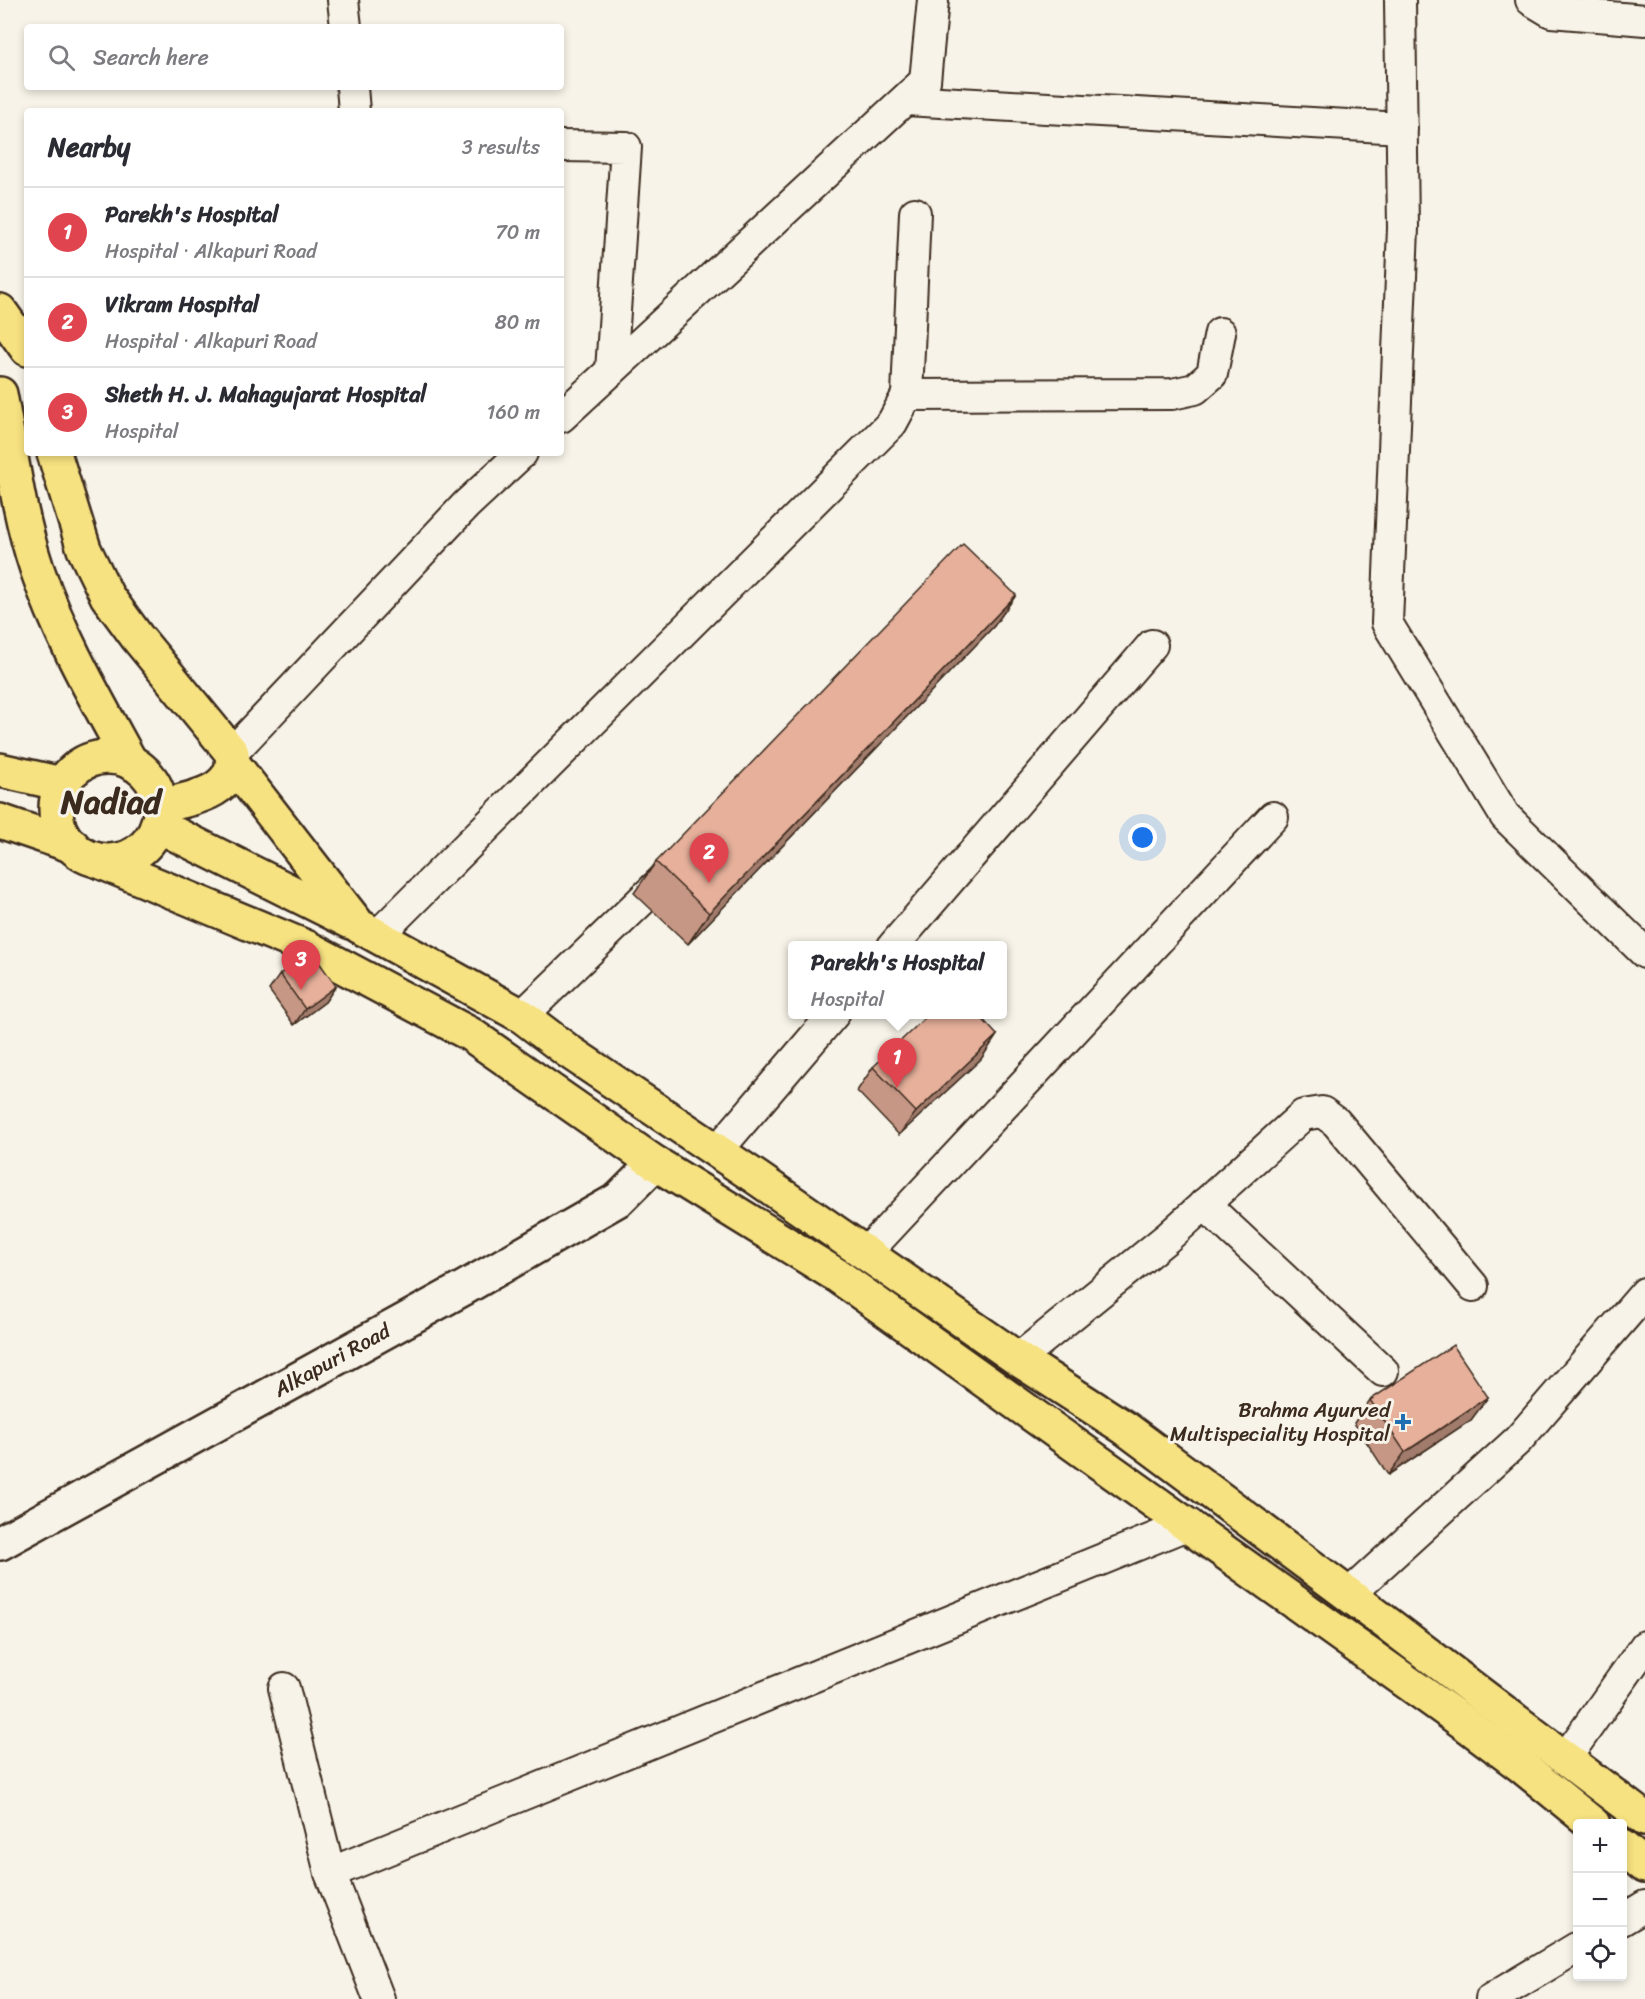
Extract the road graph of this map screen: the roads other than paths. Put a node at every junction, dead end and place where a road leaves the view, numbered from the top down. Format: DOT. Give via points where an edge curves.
graph roads {
  1 [pos="343,0"];
  2 [pos="933,0"];
  3 [pos="1400,0"];
  4 [pos="1531,0"];
  5 [pos="1645,20"];
  6 [pos="346,24"];
  7 [pos="352,90"];
  8 [pos="905,100"];
  9 [pos="354,108"];
  10 [pos="1402,128"];
  11 [pos="564,146"];
  12 [pos="915,213"];
  13 [pos="0,318"];
  14 [pos="1221,333"];
  15 [pos="24,346"];
  16 [pos="611,371"];
  17 [pos="0,394"];
  18 [pos="907,395"];
  19 [pos="564,414"];
  20 [pos="55,456"];
  21 [pos="519,456"];
  22 [pos="1152,645"];
  23 [pos="233,759"];
  24 [pos="131,763"];
  25 [pos="0,770"];
  26 [pos="62,784"];
  27 [pos="158,815"];
  28 [pos="1272,817"];
  29 [pos="0,821"];
  30 [pos="694,851"];
  31 [pos="83,852"];
  32 [pos="368,930"];
  33 [pos="896,941"];
  34 [pos="1645,953"];
  35 [pos="522,1016"];
  36 [pos="830,1019"];
  37 [pos="717,1151"];
  38 [pos="655,1163"];
  39 [pos="1204,1204"];
  40 [pos="865,1254"];
  41 [pos="1473,1286"];
  42 [pos="1645,1293"];
  43 [pos="1018,1359"];
  44 [pos="1383,1371"];
  45 [pos="1189,1524"];
  46 [pos="0,1543"];
  47 [pos="1349,1594"];
  48 [pos="1645,1646"];
  49 [pos="284,1688"];
  50 [pos="1565,1759"];
  51 [pos="1587,1819"];
  52 [pos="1645,1819"];
  53 [pos="1627,1850"];
  54 [pos="1645,1866"];
  55 [pos="330,1873"];
  56 [pos="1645,1906"];
  57 [pos="1627,1917"];
  58 [pos="1573,1950"];
  59 [pos="380,1999"];
  60 [pos="1491,1999"];
  1 -- 6 [label="street"];
  2 -- 8 [label="street" via="925,81"];
  3 -- 10 [label="street"];
  4 -- 5 [label="street" via="1551,12"];
  7 -- 9 [label="street"];
  8 -- 10 [label="street"];
  8 -- 16 [label="street"];
  10 -- 34 [label="street" via="1403,228 1387,623 1505,816"];
  11 -- 16 [label="street" via="626,147"];
  12 -- 18 [label="street"];
  13 -- 15 [label="main road"];
  14 -- 18 [label="street" via="1212,374 1195,389 1172,394"];
  16 -- 19 [label="street"];
  17 -- 24 [label="main road" via="25,525 38,569 68,647"];
  18 -- 32 [label="street" via="892,423"];
  20 -- 23 [label="main road" via="84,549 107,596"];
  21 -- 23 [label="street" via="466,505"];
  22 -- 33 [label="street"];
  23 -- 27 [label="main road" via="228,777 204,796"];
  23 -- 32 [label="main road"];
  24 -- 26 [label="main road" via="105,757 89,760 75,768"];
  24 -- 27 [label="main road" via="148,776 156,790"];
  25 -- 26 [label="main road"];
  26 -- 31 [label="main road" via="57,795 58,827 67,841"];
  27 -- 31 [label="main road" via="151,837 126,857 110,860"];
  27 -- 32 [label="main road"];
  28 -- 40 [label="street"];
  29 -- 31 [label="main road"];
  30 -- 35 [label="street"];
  31 -- 38 [label="main road" via="308,948 470,1034"];
  32 -- 35 [label="main road"];
  35 -- 37 [label="main road"];
  36 -- 37 [label="street"];
  37 -- 40 [label="main road"];
  38 -- 45 [label="main road" via="838,1276"];
  38 -- 46 [label="street, Alkapuri Road" via="619,1199"];
  39 -- 41 [label="street" via="1303,1115 1322,1112 1336,1122"];
  39 -- 43 [label="street"];
  39 -- 44 [label="street"];
  40 -- 43 [label="main road"];
  42 -- 47 [label="street" via="1518,1440"];
  43 -- 47 [label="main road" via="1125,1428"];
  45 -- 51 [label="main road" via="1463,1722"];
  45 -- 55 [label="street"];
  47 -- 50 [label="main road"];
  48 -- 50 [label="street"];
  49 -- 55 [label="street"];
  50 -- 52 [label="main road"];
  53 -- 54 [label="main road"];
  55 -- 59 [label="street"];
  56 -- 57 [label="street"];
  58 -- 60 [label="street"];
}
